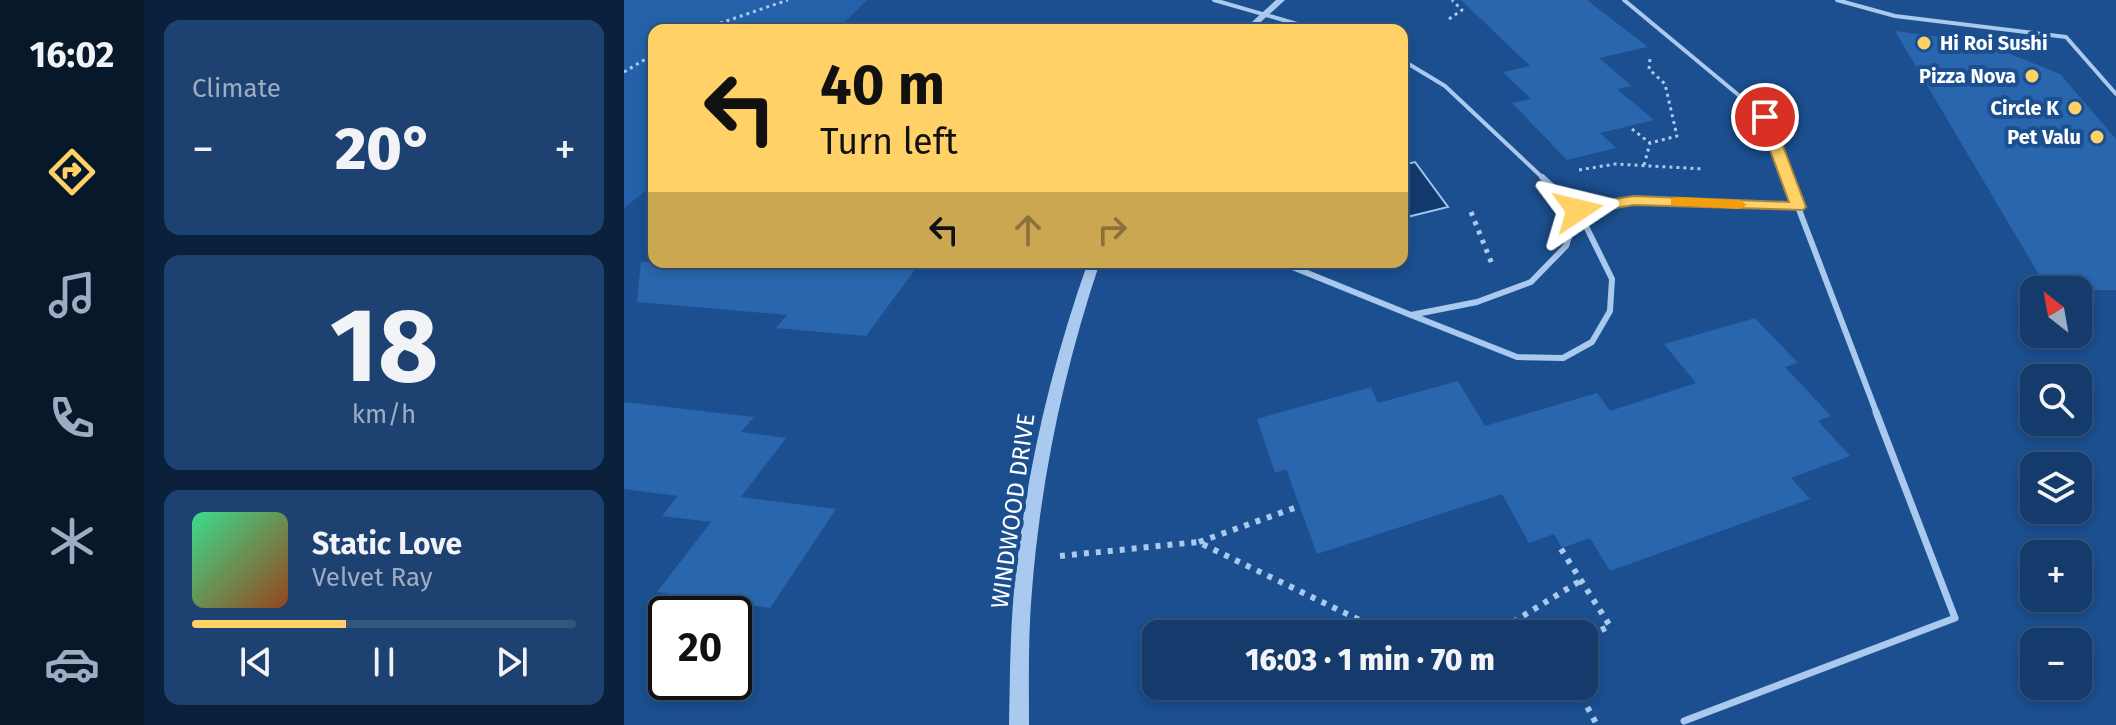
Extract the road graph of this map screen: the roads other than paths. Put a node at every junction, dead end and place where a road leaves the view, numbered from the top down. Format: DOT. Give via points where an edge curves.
graph roads {
  1 [pos="1214,0"];
  2 [pos="1281,0"];
  3 [pos="1624,0"];
  4 [pos="1837,0"];
  5 [pos="1264,13"];
  6 [pos="1253,24"];
  7 [pos="1299,24"];
  8 [pos="1408,64"];
  9 [pos="2116,94"];
  10 [pos="1798,207"];
  11 [pos="1578,210"];
  12 [pos="1092,268"];
  13 [pos="1295,268"];
  14 [pos="1411,315"];
  15 [pos="1684,721"];
  16 [pos="1019,725"];
  1 -- 5 [label="lane"];
  2 -- 5 [label="street"];
  3 -- 10 [label="lane" via="1765,117"];
  4 -- 9 [label="lane" via="1895,16 2066,37"];
  5 -- 6 [label="street"];
  5 -- 7 [label="lane"];
  8 -- 11 [label="lane" via="1445,86"];
  10 -- 11 [label="lane" via="1634,200"];
  10 -- 15 [label="lane" via="1955,618"];
  11 -- 14 [label="lane" via="1566,246 1531,282 1477,302"];
  11 -- 14 [label="lane" via="1612,279 1610,311 1592,342 1563,358 1517,357"];
  12 -- 16 [label="street, WINDWOOD DRIVE" via="1071,325 1042,444 1023,592"];
  13 -- 14 [label="lane"];
}
